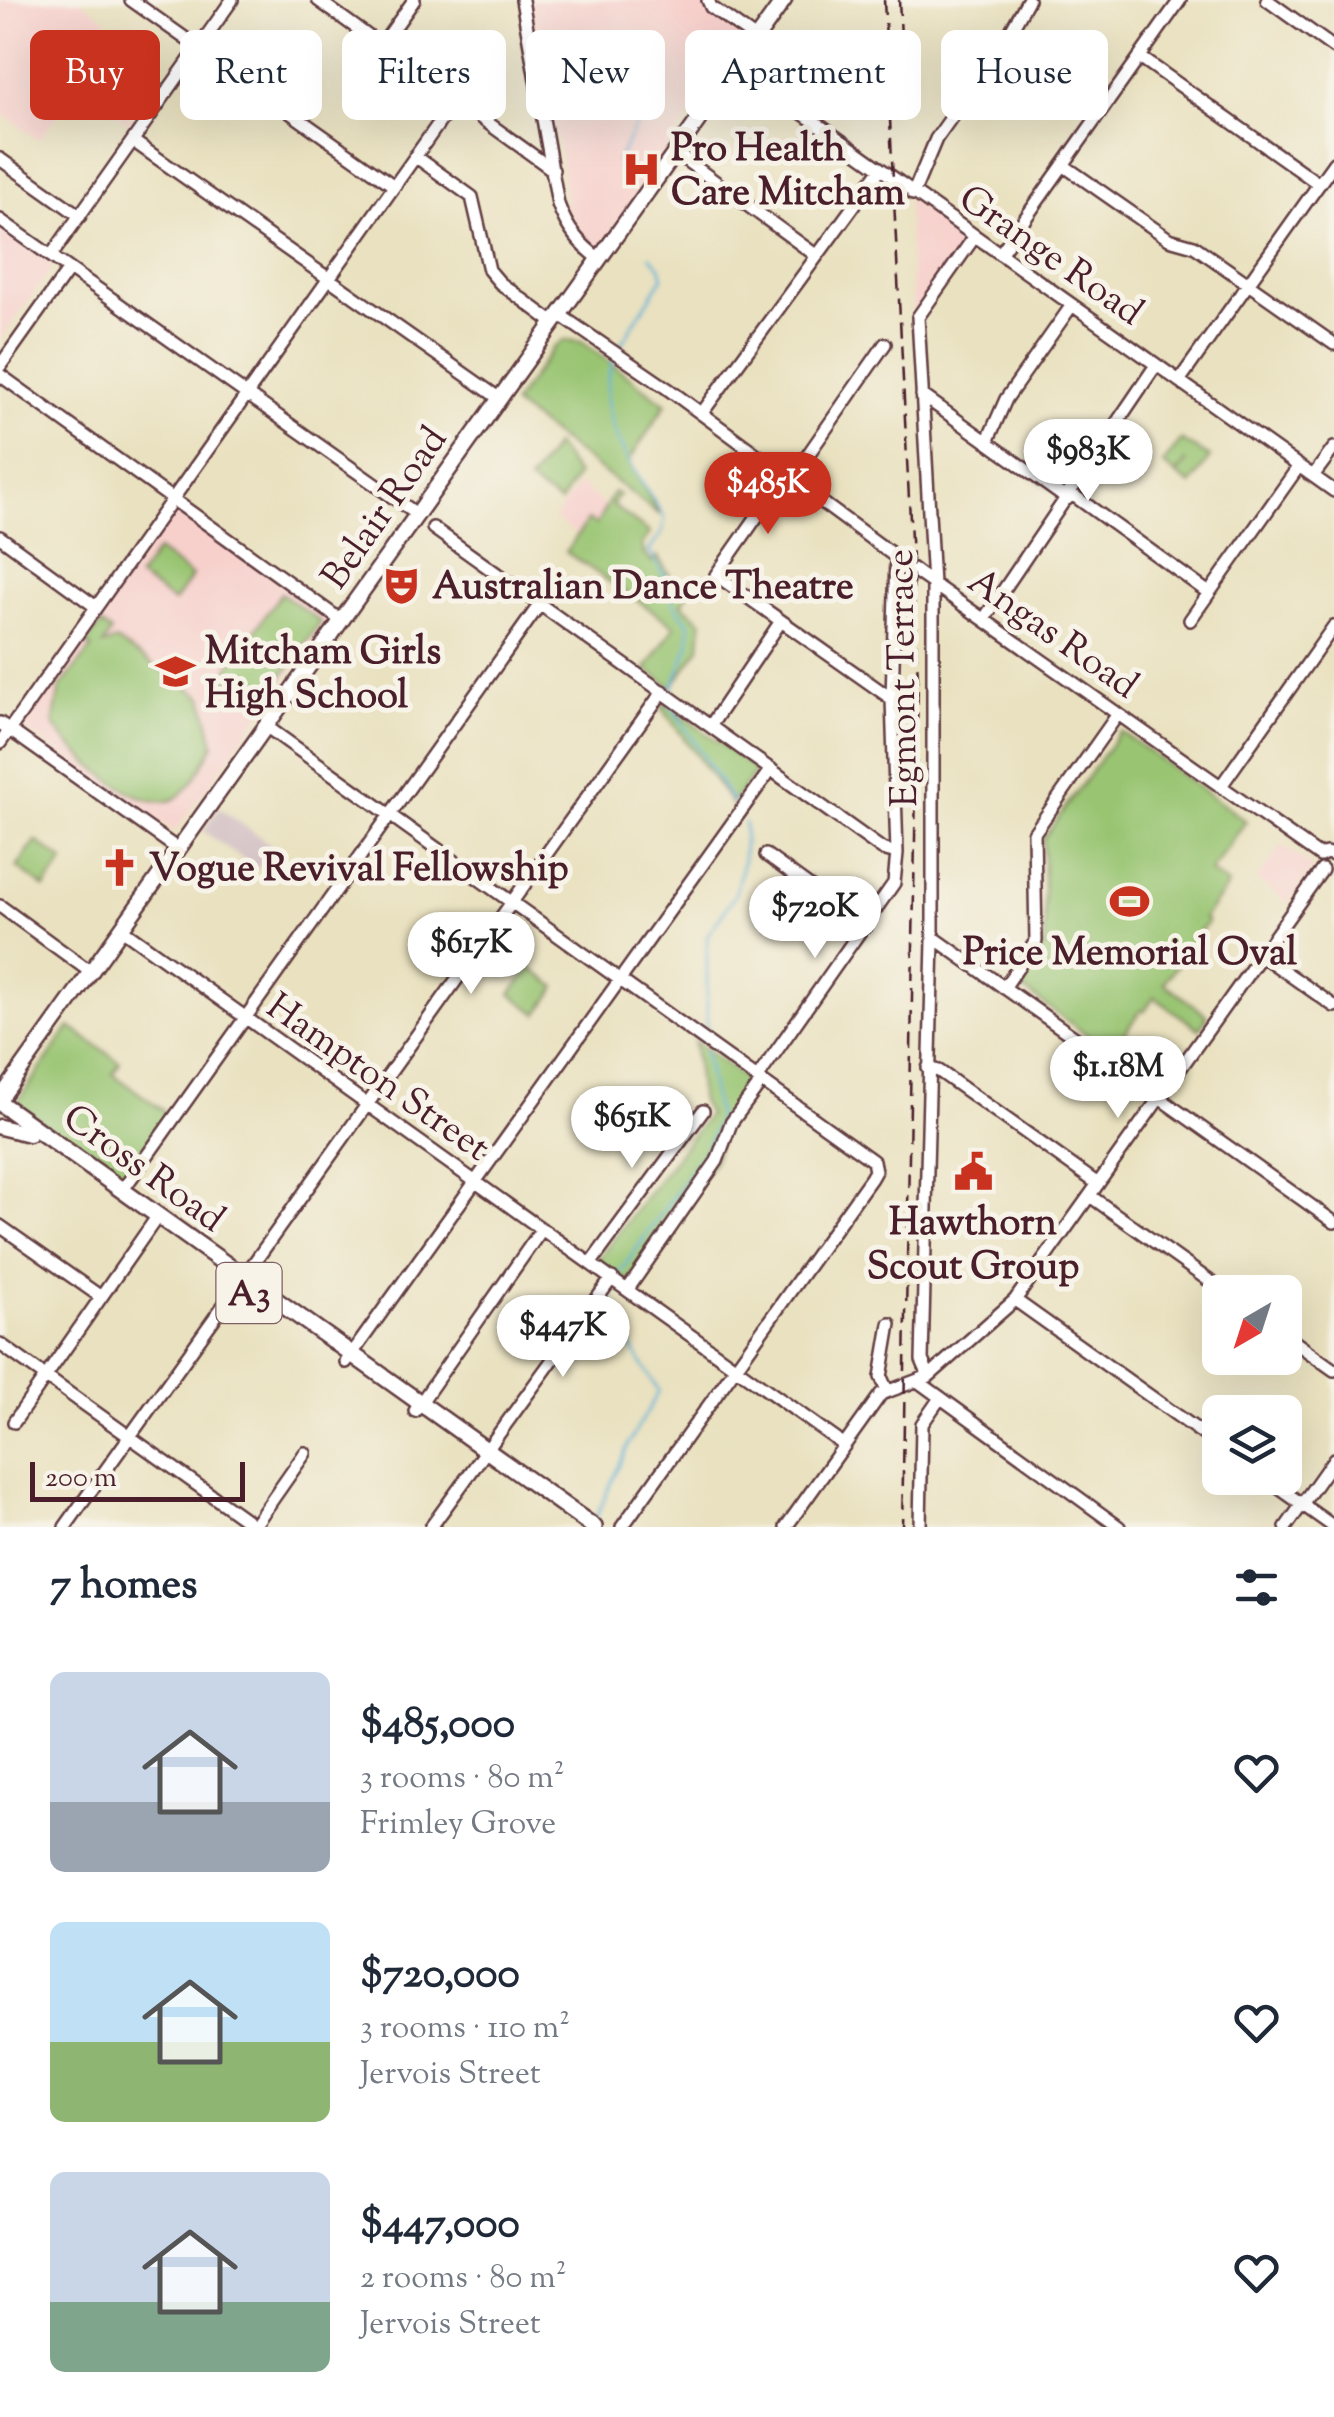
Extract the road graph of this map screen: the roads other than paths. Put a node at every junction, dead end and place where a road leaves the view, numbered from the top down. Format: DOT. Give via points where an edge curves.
graph roads {
  1 [pos="131,0"];
  2 [pos="232,0"];
  3 [pos="318,0"];
  4 [pos="414,0"];
  5 [pos="522,0"];
  6 [pos="708,0"];
  7 [pos="784,0"];
  8 [pos="1028,0"];
  9 [pos="1180,0"];
  10 [pos="1267,0"];
  11 [pos="211,30"];
  12 [pos="361,30"];
  13 [pos="393,30"];
  14 [pos="743,30"];
  15 [pos="762,30"];
  16 [pos="180,35"];
  17 [pos="1334,48"];
  18 [pos="1140,57"];
  19 [pos="180,74"];
  20 [pos="300,120"];
  21 [pos="441,120"];
  22 [pos="485,120"];
  23 [pos="699,120"];
  24 [pos="811,120"];
  25 [pos="133,141"];
  26 [pos="549,148"];
  27 [pos="676,153"];
  28 [pos="415,156"];
  29 [pos="535,156"];
  30 [pos="0,159"];
  31 [pos="1334,163"];
  32 [pos="1063,166"];
  33 [pos="553,170"];
  34 [pos="880,170"];
  35 [pos="1319,184"];
  36 [pos="394,186"];
  37 [pos="914,194"];
  38 [pos="80,216"];
  39 [pos="0,220"];
  40 [pos="975,236"];
  41 [pos="1000,254"];
  42 [pos="51,256"];
  43 [pos="817,256"];
  44 [pos="600,259"];
  45 [pos="66,267"];
  46 [pos="327,279"];
  47 [pos="1248,283"];
  48 [pos="1072,305"];
  49 [pos="552,317"];
  50 [pos="28,320"];
  51 [pos="885,344"];
  52 [pos="1334,344"];
  53 [pos="0,352"];
  54 [pos="1156,365"];
  55 [pos="0,366"];
  56 [pos="0,375"];
  57 [pos="1179,381"];
  58 [pos="245,394"];
  59 [pos="922,395"];
  60 [pos="500,399"];
  61 [pos="702,414"];
  62 [pos="987,442"];
  63 [pos="1334,448"];
  64 [pos="1299,466"];
  65 [pos="1314,476"];
  66 [pos="788,477"];
  67 [pos="1334,491"];
  68 [pos="1068,496"];
  69 [pos="172,499"];
  70 [pos="418,515"];
  71 [pos="433,528"];
  72 [pos="0,537"];
  73 [pos="896,557"];
  74 [pos="933,584"];
  75 [pos="1209,593"];
  76 [pos="540,604"];
  77 [pos="96,607"];
  78 [pos="984,619"];
  79 [pos="1190,620"];
  80 [pos="342,621"];
  81 [pos="781,621"];
  82 [pos="1334,626"];
  83 [pos="663,691"];
  84 [pos="892,699"];
  85 [pos="1118,714"];
  86 [pos="711,725"];
  87 [pos="5,727"];
  88 [pos="266,727"];
  89 [pos="0,744"];
  90 [pos="771,769"];
  91 [pos="1221,786"];
  92 [pos="391,814"];
  93 [pos="180,850"];
  94 [pos="897,853"];
  95 [pos="766,856"];
  96 [pos="1329,859"];
  97 [pos="514,902"];
  98 [pos="0,906"];
  99 [pos="864,928"];
  100 [pos="123,930"];
  101 [pos="933,937"];
  102 [pos="1261,955"];
  103 [pos="92,973"];
  104 [pos="619,977"];
  105 [pos="1004,988"];
  106 [pos="1334,1006"];
  107 [pos="247,1018"];
  108 [pos="928,1068"];
  109 [pos="16,1077"];
  110 [pos="760,1079"];
  111 [pos="0,1083"];
  112 [pos="1159,1098"];
  113 [pos="0,1101"];
  114 [pos="368,1105"];
  115 [pos="703,1111"];
  116 [pos="0,1114"];
  117 [pos="0,1128"];
  118 [pos="29,1134"];
  119 [pos="475,1181"];
  120 [pos="1098,1184"];
  121 [pos="122,1191"];
  122 [pos="1090,1196"];
  123 [pos="155,1220"];
  124 [pos="1334,1222"];
  125 [pos="0,1226"];
  126 [pos="542,1228"];
  127 [pos="591,1263"];
  128 [pos="1202,1275"];
  129 [pos="241,1282"];
  130 [pos="618,1282"];
  131 [pos="101,1297"];
  132 [pos="1015,1300"];
  133 [pos="890,1324"];
  134 [pos="0,1344"];
  135 [pos="1302,1347"];
  136 [pos="348,1358"];
  137 [pos="736,1366"];
  138 [pos="1334,1370"];
  139 [pos="46,1376"];
  140 [pos="924,1379"];
  141 [pos="887,1390"];
  142 [pos="940,1398"];
  143 [pos="418,1407"];
  144 [pos="14,1422"];
  145 [pos="1202,1433"];
  146 [pos="130,1437"];
  147 [pos="844,1446"];
  148 [pos="305,1453"];
  149 [pos="485,1454"];
  150 [pos="1334,1459"];
  151 [pos="1289,1495"];
  152 [pos="1302,1504"];
  153 [pos="791,1525"];
  154 [pos="255,1526"];
  155 [pos="586,1526"];
  156 [pos="65,1527"];
  157 [pos="432,1527"];
  158 [pos="622,1527"];
  159 [pos="920,1527"];
  160 [pos="1119,1527"];
  161 [pos="1286,1527"];
  162 [pos="1334,1527"];
  1 -- 16 [label="street"];
  2 -- 11 [label="street"];
  3 -- 12 [label="street"];
  4 -- 13 [label="street"];
  5 -- 26 [label="street"];
  6 -- 14 [label="street"];
  7 -- 15 [label="main road, Belair Road"];
  8 -- 37 [label="street" via="936,139"];
  9 -- 18 [label="street"];
  10 -- 17 [label="street"];
  18 -- 32 [label="street"];
  18 -- 35 [label="street"];
  19 -- 25 [label="street"];
  20 -- 36 [label="street"];
  21 -- 28 [label="street"];
  22 -- 29 [label="street"];
  23 -- 27 [label="main road, Belair Road"];
  24 -- 34 [label="street, Grange Road"];
  25 -- 38 [label="street"];
  25 -- 46 [label="street"];
  26 -- 29 [label="street"];
  26 -- 33 [label="street"];
  27 -- 43 [label="street"];
  27 -- 44 [label="main road, Belair Road"];
  28 -- 36 [label="street"];
  28 -- 49 [label="street, Angas Road" via="472,197 489,270 500,283"];
  29 -- 33 [label="street"];
  30 -- 38 [label="street"];
  31 -- 35 [label="street"];
  32 -- 41 [label="street"];
  32 -- 47 [label="street" via="1159,233 1194,246"];
  33 -- 44 [label="street" via="565,222"];
  34 -- 37 [label="street, Grange Road"];
  34 -- 43 [label="street"];
  35 -- 47 [label="street"];
  36 -- 46 [label="street"];
  37 -- 40 [label="street, Grange Road"];
  38 -- 42 [label="street"];
  39 -- 42 [label="street"];
  40 -- 41 [label="street, Grange Road"];
  40 -- 59 [label="street, Egmont Terrace" via="918,317"];
  41 -- 48 [label="street, Grange Road"];
  42 -- 45 [label="street"];
  43 -- 61 [label="street"];
  44 -- 49 [label="main road, Belair Road"];
  45 -- 50 [label="street"];
  45 -- 58 [label="street"];
  46 -- 58 [label="street"];
  46 -- 60 [label="street"];
  47 -- 52 [label="street"];
  47 -- 57 [label="street"];
  48 -- 54 [label="street, Grange Road"];
  48 -- 62 [label="street" via="1006,399"];
  49 -- 60 [label="main road, Belair Road"];
  49 -- 61 [label="street, Angas Road" via="622,356"];
  50 -- 53 [label="street"];
  50 -- 55 [label="street"];
  51 -- 66 [label="street"];
  54 -- 57 [label="street, Grange Road"];
  54 -- 68 [label="street"];
  56 -- 69 [label="street"];
  57 -- 64 [label="street, Grange Road"];
  58 -- 69 [label="street"];
  58 -- 70 [label="street"];
  59 -- 62 [label="street"];
  59 -- 74 [label="street, Egmont Terrace"];
  60 -- 70 [label="main road, Belair Road"];
  61 -- 66 [label="street, Angas Road"];
  62 -- 68 [label="street"];
  63 -- 65 [label="street"];
  64 -- 65 [label="street, Grange Road"];
  64 -- 75 [label="street"];
  65 -- 67 [label="street, Grange Road"];
  66 -- 73 [label="street, Angas Road"];
  66 -- 81 [label="street" via="716,575"];
  68 -- 75 [label="street"];
  68 -- 78 [label="street"];
  69 -- 77 [label="street"];
  69 -- 80 [label="street"];
  70 -- 80 [label="main road, Belair Road"];
  71 -- 76 [label="street"];
  72 -- 77 [label="street"];
  73 -- 74 [label="street, Angas Road"];
  73 -- 84 [label="street"];
  74 -- 78 [label="street, Angas Road"];
  74 -- 101 [label="street, Egmont Terrace"];
  75 -- 79 [label="street"];
  76 -- 83 [label="street"];
  76 -- 92 [label="street"];
  77 -- 87 [label="street"];
  78 -- 85 [label="street, Angas Road"];
  80 -- 88 [label="main road, Belair Road"];
  81 -- 84 [label="street"];
  81 -- 86 [label="street"];
  82 -- 91 [label="street"];
  83 -- 86 [label="street"];
  83 -- 97 [label="street"];
  84 -- 94 [label="street"];
  85 -- 91 [label="street, Angas Road"];
  85 -- 105 [label="street" via="1034,833 1036,941"];
  86 -- 90 [label="street"];
  87 -- 89 [label="street"];
  87 -- 93 [label="street"];
  88 -- 92 [label="street"];
  88 -- 93 [label="main road, Belair Road"];
  90 -- 94 [label="street"];
  90 -- 104 [label="street"];
  91 -- 96 [label="street, Angas Road"];
  92 -- 97 [label="street"];
  92 -- 107 [label="street"];
  93 -- 100 [label="main road, Belair Road"];
  94 -- 99 [label="street" via="892,888"];
  95 -- 99 [label="street"];
  96 -- 102 [label="street"];
  97 -- 104 [label="street"];
  97 -- 114 [label="street"];
  98 -- 103 [label="street"];
  99 -- 110 [label="street"];
  100 -- 103 [label="main road, Belair Road"];
  100 -- 107 [label="street, Hampton Street"];
  101 -- 105 [label="street"];
  101 -- 108 [label="street, Egmont Terrace"];
  102 -- 106 [label="street"];
  102 -- 112 [label="street"];
  103 -- 109 [label="main road, Belair Road"];
  104 -- 110 [label="street"];
  104 -- 119 [label="street"];
  105 -- 112 [label="street"];
  107 -- 114 [label="street, Hampton Street"];
  107 -- 121 [label="street"];
  108 -- 120 [label="street"];
  108 -- 140 [label="street, Egmont Terrace"];
  109 -- 111 [label="main road"];
  109 -- 113 [label="main road, Belair Road"];
  110 -- 130 [label="street" via="730,1124 718,1162"];
  110 -- 137 [label="street" via="874,1161 875,1172"];
  112 -- 120 [label="street"];
  112 -- 124 [label="street"];
  113 -- 121 [label="highway, Cross Road / A3"];
  114 -- 119 [label="street, Hampton Street"];
  114 -- 129 [label="street"];
  115 -- 127 [label="street"];
  116 -- 118 [label="highway, Cross Road / A3"];
  117 -- 118 [label="main road"];
  118 -- 123 [label="highway, Cross Road / A3"];
  119 -- 126 [label="street, Hampton Street"];
  119 -- 136 [label="street"];
  120 -- 122 [label="street"];
  121 -- 123 [label="highway, Cross Road / A3"];
  122 -- 128 [label="street"];
  122 -- 132 [label="street"];
  123 -- 129 [label="highway, Cross Road / A3"];
  123 -- 131 [label="street"];
  125 -- 131 [label="street"];
  126 -- 127 [label="street, Hampton Street"];
  126 -- 143 [label="street"];
  127 -- 130 [label="street, Hampton Street"];
  129 -- 136 [label="highway, Cross Road / A3"];
  129 -- 146 [label="street"];
  130 -- 137 [label="street, Hampton Street"];
  130 -- 149 [label="street"];
  131 -- 139 [label="street"];
  132 -- 140 [label="street"];
  132 -- 145 [label="street"];
  133 -- 141 [label="street" via="881,1377"];
  134 -- 139 [label="street"];
  135 -- 138 [label="street"];
  136 -- 143 [label="highway, Cross Road / A3"];
  137 -- 147 [label="street, Hampton Street"];
  137 -- 158 [label="street"];
  139 -- 144 [label="street"];
  139 -- 146 [label="street"];
  140 -- 141 [label="street"];
  140 -- 142 [label="street"];
  141 -- 147 [label="street"];
  142 -- 159 [label="street" via="922,1424"];
  142 -- 160 [label="street"];
  143 -- 149 [label="highway, Cross Road / A3"];
  146 -- 154 [label="street"];
  146 -- 156 [label="street"];
  147 -- 153 [label="street"];
  148 -- 154 [label="street"];
  149 -- 155 [label="highway, Cross Road / A3"];
  149 -- 157 [label="street"];
  150 -- 152 [label="street"];
  151 -- 152 [label="street"];
  152 -- 161 [label="street"];
  152 -- 162 [label="street"];
}
